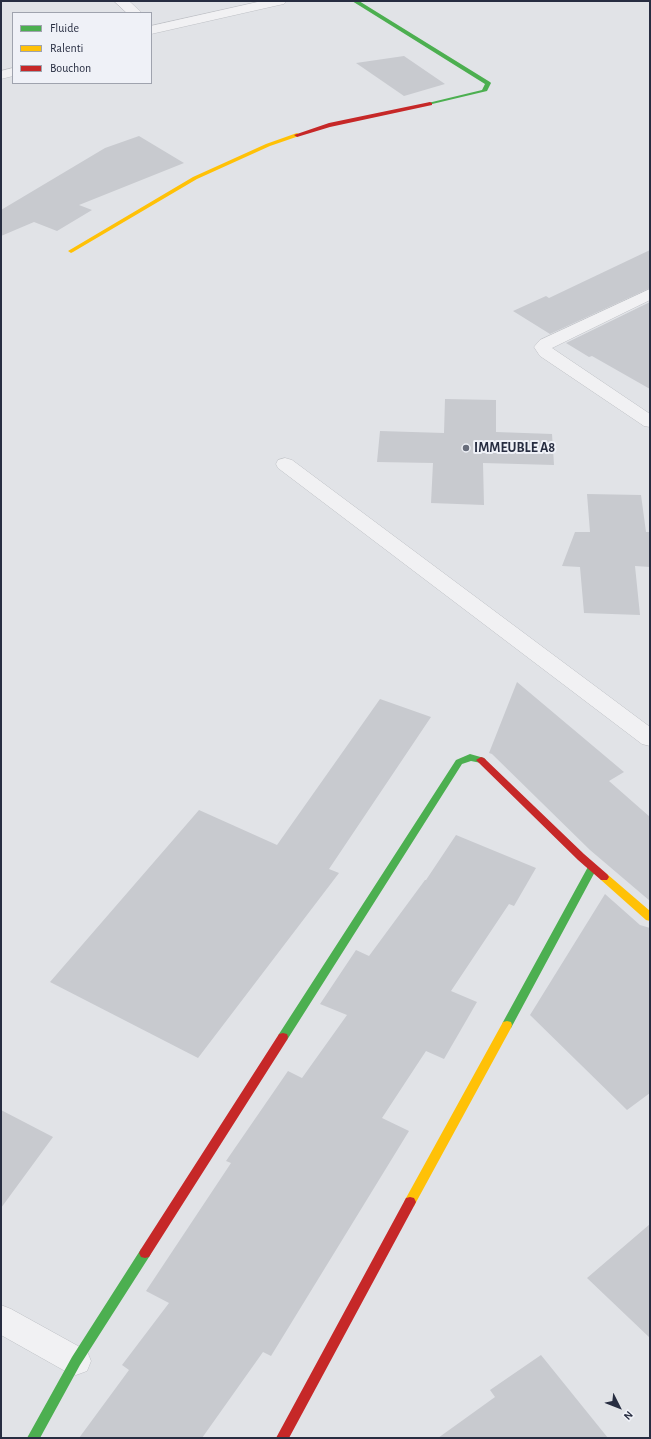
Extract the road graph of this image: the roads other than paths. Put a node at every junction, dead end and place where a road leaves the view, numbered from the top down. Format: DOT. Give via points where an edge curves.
graph roads {
  1 [pos="121,1"];
  2 [pos="279,1"];
  3 [pos="354,1"];
  4 [pos="134,12"];
  5 [pos="152,30"];
  6 [pos="12,72"];
  7 [pos="1,75"];
  8 [pos="71,251"];
  9 [pos="650,294"];
  10 [pos="650,422"];
  11 [pos="285,464"];
  12 [pos="650,738"];
  13 [pos="592,868"];
  14 [pos="650,917"];
  15 [pos="1,1319"];
  16 [pos="76,1361"];
  17 [pos="33,1438"];
  18 [pos="282,1438"];
  1 -- 4 [label="street"];
  2 -- 5 [label="street"];
  3 -- 8 [label="street" via="488,83 484,91 330,125 268,146 195,178"];
  6 -- 7 [label="street"];
  9 -- 10 [label="street" via="546,344 543,348"];
  11 -- 12 [label="street"];
  13 -- 14 [label="street"];
  13 -- 16 [label="street" via="483,761 470,757 459,762"];
  13 -- 18 [label="street"];
  15 -- 16 [label="street"];
  16 -- 17 [label="street"];
}
